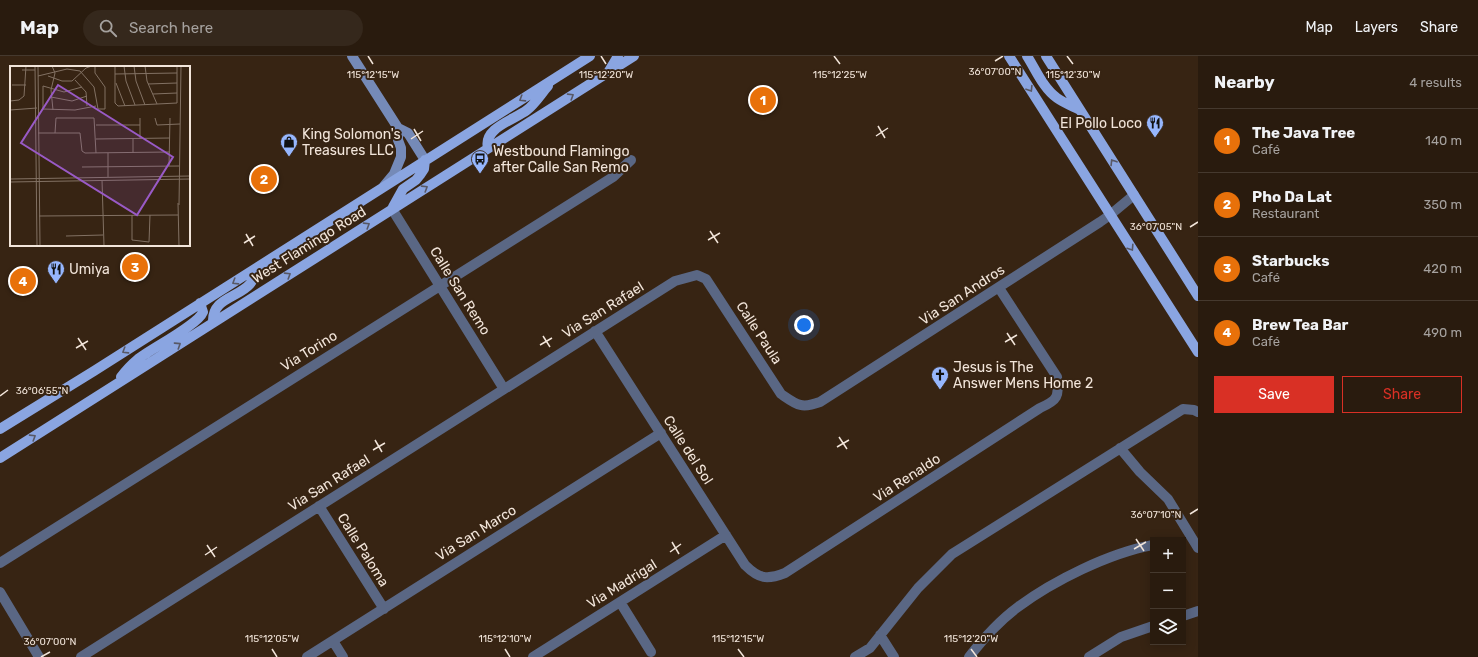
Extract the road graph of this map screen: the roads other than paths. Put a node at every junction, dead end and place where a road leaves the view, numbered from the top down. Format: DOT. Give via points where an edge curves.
graph roads {
  1 [pos="352,56"];
  2 [pos="590,56"];
  3 [pos="618,56"];
  4 [pos="634,56"];
  5 [pos="1009,56"];
  6 [pos="1027,56"];
  7 [pos="1046,56"];
  8 [pos="608,72"];
  9 [pos="556,78"];
  10 [pos="1080,110"];
  11 [pos="398,128"];
  12 [pos="488,148"];
  13 [pos="425,160"];
  14 [pos="631,160"];
  15 [pos="381,188"];
  16 [pos="1134,195"];
  17 [pos="392,209"];
  18 [pos="1110,215"];
  19 [pos="260,265"];
  20 [pos="697,275"];
  21 [pos="440,285"];
  22 [pos="999,288"];
  23 [pos="1198,296"];
  24 [pos="200,303"];
  25 [pos="213,322"];
  26 [pos="595,331"];
  27 [pos="1198,352"];
  28 [pos="113,386"];
  29 [pos="504,389"];
  30 [pos="799,406"];
  31 [pos="1198,412"];
  32 [pos="0,429"];
  33 [pos="660,433"];
  34 [pos="1120,448"];
  35 [pos="0,458"];
  36 [pos="319,506"];
  37 [pos="726,535"];
  38 [pos="1187,539"];
  39 [pos="1150,546"];
  40 [pos="1198,548"];
  41 [pos="0,563"];
  42 [pos="763,578"];
  43 [pos="0,592"];
  44 [pos="620,602"];
  45 [pos="384,609"];
  46 [pos="1198,612"];
  47 [pos="1186,615"];
  48 [pos="1150,627"];
  49 [pos="880,636"];
  50 [pos="333,641"];
  51 [pos="651,652"];
  52 [pos="39,657"];
  53 [pos="81,657"];
  54 [pos="307,657"];
  55 [pos="343,657"];
  56 [pos="533,657"];
  57 [pos="855,657"];
  58 [pos="894,657"];
  59 [pos="969,657"];
  60 [pos="1089,657"];
  1 -- 11 [label="street"];
  2 -- 9 [label="main road, West Flamingo Road"];
  3 -- 8 [label="main road"];
  4 -- 8 [label="main road, West Flamingo Road"];
  5 -- 18 [label="main road, one-way"];
  6 -- 10 [label="main road" via="1052,94"];
  7 -- 10 [label="main road"];
  12 -- 8 [label="main road, West Flamingo Road, one-way"];
  9 -- 12 [label="main road" via="528,109 489,135"];
  9 -- 13 [label="main road, West Flamingo Road, one-way"];
  16 -- 10 [label="main road, one-way"];
  11 -- 13 [label="street" via="408,133"];
  11 -- 15 [label="street" via="401,157 394,174"];
  17 -- 12 [label="main road, West Flamingo Road, one-way"];
  13 -- 15 [label="main road, West Flamingo Road"];
  13 -- 17 [label="main road" via="420,175 403,189"];
  14 -- 21 [label="street, Via Torino" via="613,177"];
  15 -- 19 [label="main road, West Flamingo Road"];
  16 -- 18 [label="street, Via San Andros"];
  16 -- 23 [label="main road"];
  17 -- 21 [label="street, Calle San Remo"];
  25 -- 17 [label="main road, West Flamingo Road, one-way"];
  18 -- 22 [label="street, Via San Andros"];
  18 -- 27 [label="main road, one-way"];
  19 -- 24 [label="main road, West Flamingo Road, one-way"];
  19 -- 25 [label="main road" via="250,284 214,311"];
  20 -- 26 [label="street, Via San Rafael" via="675,281"];
  20 -- 30 [label="street, Calle Paula" via="706,279 781,394"];
  21 -- 29 [label="street, Calle San Remo"];
  21 -- 41 [label="street, Via Torino"];
  22 -- 30 [label="street, Via San Andros" via="820,402 810,406"];
  22 -- 42 [label="street, Via Renaldo" via="1057,377 1058,391 1053,402 785,573"];
  24 -- 28 [label="main road" via="202,315 139,359"];
  24 -- 32 [label="main road, West Flamingo Road, one-way"];
  28 -- 25 [label="main road, West Flamingo Road, one-way"];
  26 -- 29 [label="street, Via San Rafael"];
  26 -- 33 [label="street, Calle del Sol"];
  35 -- 28 [label="main road, West Flamingo Road, one-way"];
  29 -- 36 [label="street, Via San Rafael"];
  31 -- 34 [label="street" via="1183,409"];
  33 -- 37 [label="street, Calle del Sol"];
  33 -- 45 [label="street, Via San Marco"];
  34 -- 38 [label="street" via="1168,499"];
  34 -- 49 [label="street" via="952,554 918,588"];
  36 -- 45 [label="street, Calle Paloma"];
  36 -- 53 [label="street, Via San Rafael"];
  37 -- 42 [label="street, Calle del Sol" via="745,565 754,574"];
  37 -- 44 [label="street, Via Madrigal"];
  38 -- 40 [label="street"];
  39 -- 59 [label="street" via="1101,561 1060,581 1017,607 986,636"];
  43 -- 52 [label="street"];
  44 -- 51 [label="street"];
  44 -- 56 [label="street, Via Madrigal"];
  45 -- 50 [label="street, Via San Marco"];
  46 -- 47 [label="street"];
  48 -- 60 [label="street" via="1120,637"];
  49 -- 57 [label="street" via="870,648"];
  49 -- 58 [label="street"];
  50 -- 54 [label="street, Via San Marco"];
  50 -- 55 [label="street"];
}
